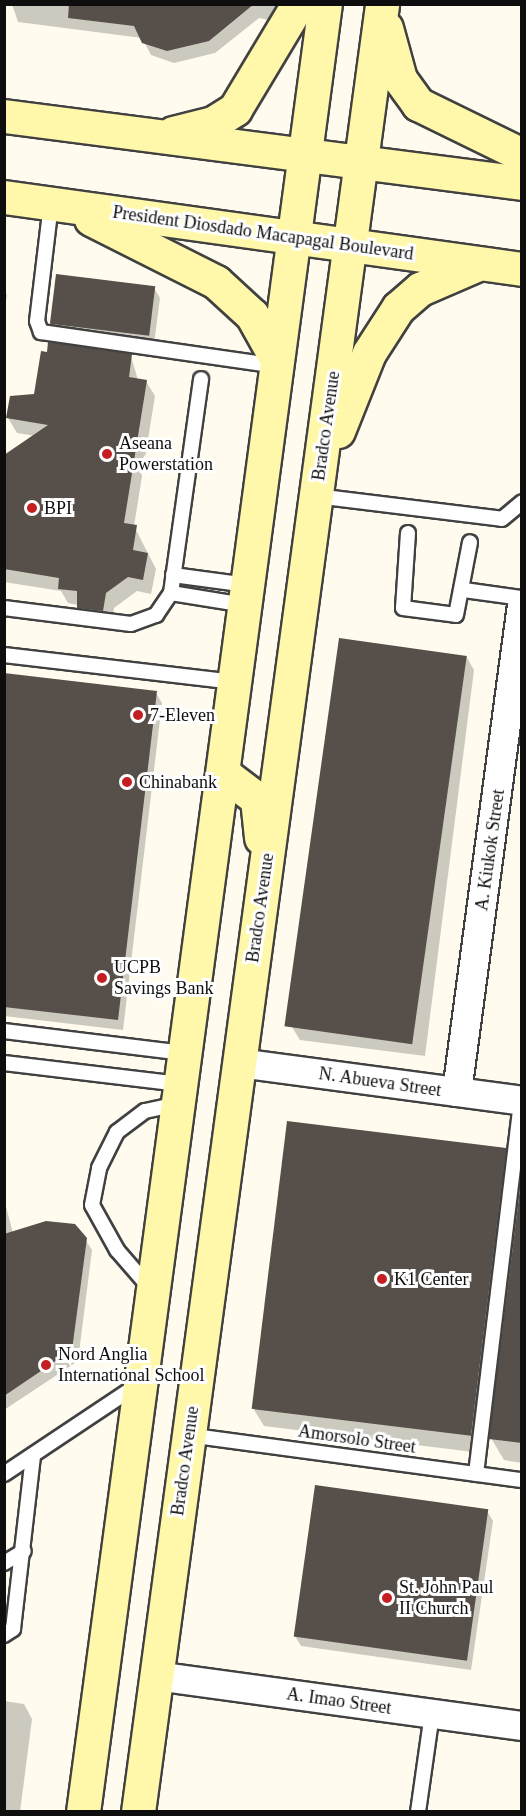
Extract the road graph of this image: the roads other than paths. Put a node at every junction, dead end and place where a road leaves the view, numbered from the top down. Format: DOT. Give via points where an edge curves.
graph roads {
  1 [pos="298,4"];
  2 [pos="325,4"];
  3 [pos="382,4"];
  4 [pos="4,116"];
  5 [pos="154,136"];
  6 [pos="522,155"];
  7 [pos="304,157"];
  8 [pos="361,164"];
  9 [pos="522,183"];
  10 [pos="4,197"];
  11 [pos="58,205"];
  12 [pos="293,238"];
  13 [pos="350,246"];
  14 [pos="481,263"];
  15 [pos="522,269"];
  16 [pos="277,363"];
  17 [pos="201,379"];
  18 [pos="316,494"];
  19 [pos="522,502"];
  20 [pos="408,533"];
  21 [pos="470,542"];
  22 [pos="173,574"];
  23 [pos="464,590"];
  24 [pos="171,593"];
  25 [pos="246,595"];
  26 [pos="522,597"];
  27 [pos="522,607"];
  28 [pos="4,608"];
  29 [pos="4,655"];
  30 [pos="234,682"];
  31 [pos="223,773"];
  32 [pos="265,872"];
  33 [pos="4,1031"];
  34 [pos="4,1063"];
  35 [pos="239,1063"];
  36 [pos="180,1080"];
  37 [pos="458,1092"];
  38 [pos="521,1101"];
  39 [pos="152,1291"];
  40 [pos="140,1383"];
  41 [pos="189,1435"];
  42 [pos="33,1455"];
  43 [pos="4,1474"];
  44 [pos="476,1474"];
  45 [pos="522,1480"];
  46 [pos="24,1551"];
  47 [pos="4,1563"];
  48 [pos="4,1635"];
  49 [pos="156,1676"];
  50 [pos="432,1714"];
  51 [pos="522,1726"];
  52 [pos="83,1812"];
  53 [pos="138,1812"];
  54 [pos="418,1812"];
  1 -- 5 [label="street" via="236,109 213,123"];
  2 -- 7 [label="street"];
  3 -- 6 [label="street" via="394,65 418,104"];
  3 -- 8 [label="street, Bradco Avenue"];
  4 -- 5 [label="street"];
  5 -- 7 [label="street"];
  7 -- 8 [label="street"];
  7 -- 12 [label="street"];
  8 -- 9 [label="street"];
  8 -- 13 [label="street, Bradco Avenue"];
  10 -- 11 [label="street, President Diosdado Macapagal Boulevard"];
  11 -- 12 [label="street, President Diosdado Macapagal Boulevard"];
  11 -- 16 [label="street" via="216,282 252,315"];
  11 -- 16 [label="lane" via="37,321 41,332"];
  12 -- 13 [label="street, President Diosdado Macapagal Boulevard"];
  12 -- 16 [label="street"];
  13 -- 14 [label="street, President Diosdado Macapagal Boulevard"];
  13 -- 18 [label="street, Bradco Avenue"];
  14 -- 15 [label="street, President Diosdado Macapagal Boulevard"];
  14 -- 18 [label="street" via="420,290 384,325 355,386"];
  16 -- 25 [label="street"];
  17 -- 22 [label="lane"];
  18 -- 19 [label="lane" via="502,519"];
  18 -- 32 [label="street, Bradco Avenue"];
  20 -- 23 [label="lane" via="404,608 456,615"];
  21 -- 23 [label="lane"];
  22 -- 24 [label="lane"];
  22 -- 25 [label="lane"];
  23 -- 26 [label="lane"];
  24 -- 25 [label="lane"];
  24 -- 28 [label="lane" via="152,619 131,624"];
  25 -- 30 [label="street"];
  27 -- 37 [label="street, A. Kiukok Street"];
  29 -- 30 [label="lane"];
  30 -- 31 [label="street"];
  31 -- 32 [label="street" via="257,799"];
  31 -- 36 [label="street"];
  32 -- 35 [label="street, Bradco Avenue"];
  33 -- 36 [label="lane"];
  34 -- 36 [label="lane"];
  35 -- 37 [label="street, N. Abueva Street"];
  35 -- 41 [label="street, Bradco Avenue"];
  36 -- 39 [label="street"];
  36 -- 39 [label="lane" via="117,1132 99,1168 92,1205 112,1243"];
  37 -- 38 [label="street, N. Abueva Street"];
  38 -- 44 [label="lane"];
  39 -- 40 [label="street"];
  40 -- 42 [label="lane"];
  40 -- 52 [label="street"];
  41 -- 44 [label="lane, Amorsolo Street"];
  41 -- 49 [label="street, Bradco Avenue"];
  42 -- 43 [label="lane"];
  42 -- 46 [label="lane"];
  44 -- 45 [label="lane, Amorsolo Street"];
  46 -- 47 [label="lane"];
  46 -- 48 [label="lane" via="13,1629"];
  49 -- 50 [label="street, A. Imao Street"];
  49 -- 53 [label="street, Bradco Avenue"];
  50 -- 51 [label="street, A. Imao Street"];
  50 -- 54 [label="lane"];
}
